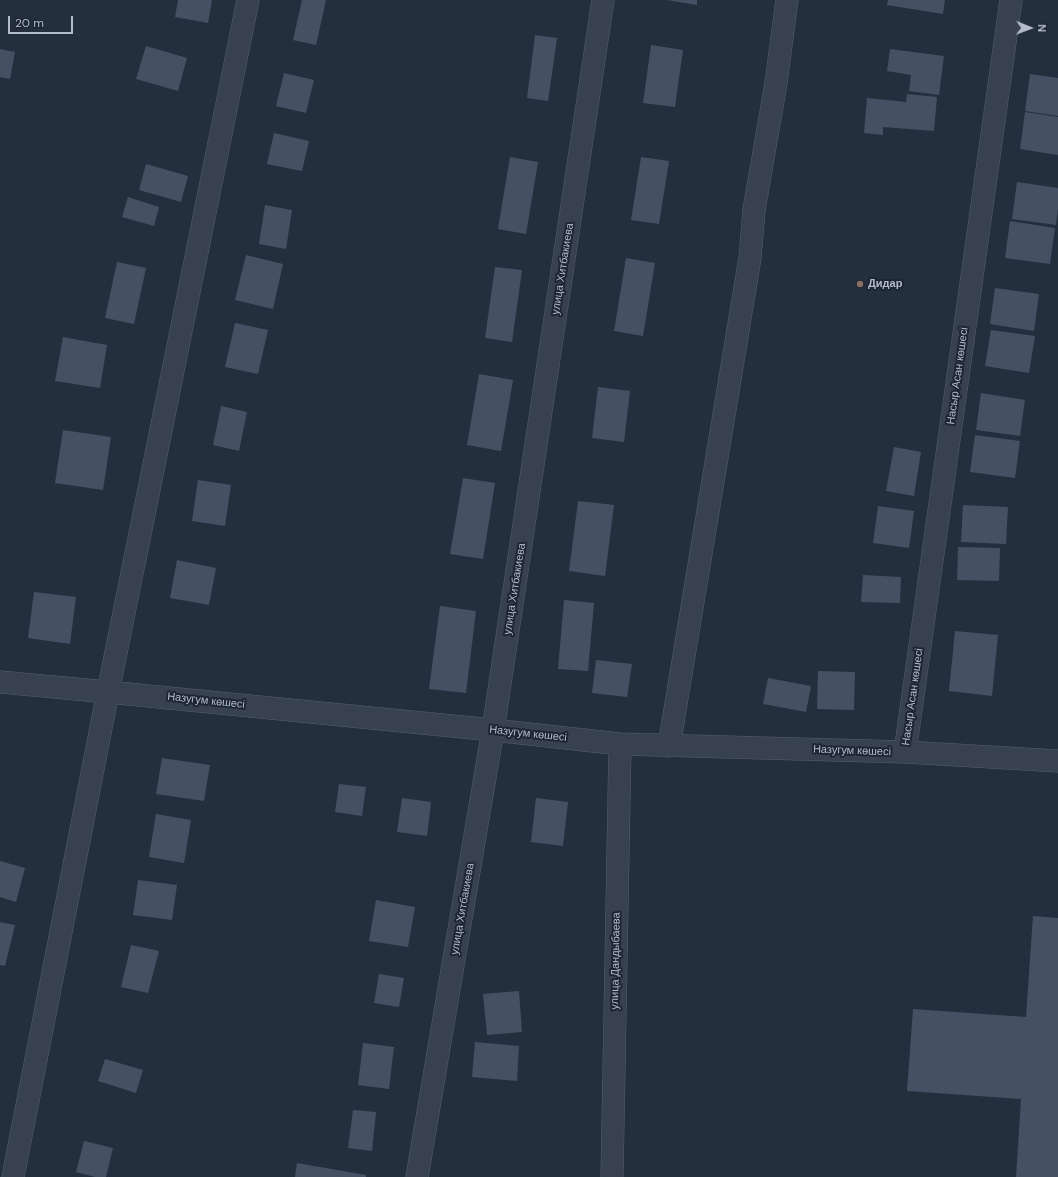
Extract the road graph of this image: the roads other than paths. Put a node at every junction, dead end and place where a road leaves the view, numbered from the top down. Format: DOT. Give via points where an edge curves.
graph roads {
  1 [pos="248,0"];
  2 [pos="603,0"];
  3 [pos="787,0"];
  4 [pos="1011,0"];
  5 [pos="0,682"];
  6 [pos="108,692"];
  7 [pos="493,730"];
  8 [pos="620,744"];
  9 [pos="669,746"];
  10 [pos="905,752"];
  11 [pos="1058,761"];
  12 [pos="13,1177"];
  13 [pos="417,1177"];
  14 [pos="612,1177"];
  1 -- 6 [label="street"];
  2 -- 7 [label="street, улица Хитбакиева"];
  3 -- 9 [label="street" via="776,83 754,210 750,258"];
  4 -- 10 [label="street, Насыр Асан көшесі"];
  5 -- 6 [label="street, Назугум көшесі"];
  6 -- 7 [label="street, Назугум көшесі"];
  6 -- 12 [label="street"];
  7 -- 8 [label="street, Назугум көшесі"];
  7 -- 13 [label="street, улица Хитбакиева"];
  8 -- 9 [label="street, Назугум көшесі"];
  8 -- 14 [label="street, улица Дандыбаева"];
  9 -- 10 [label="street, Назугум көшесі"];
  10 -- 11 [label="street, Назугум көшесі"];
}
